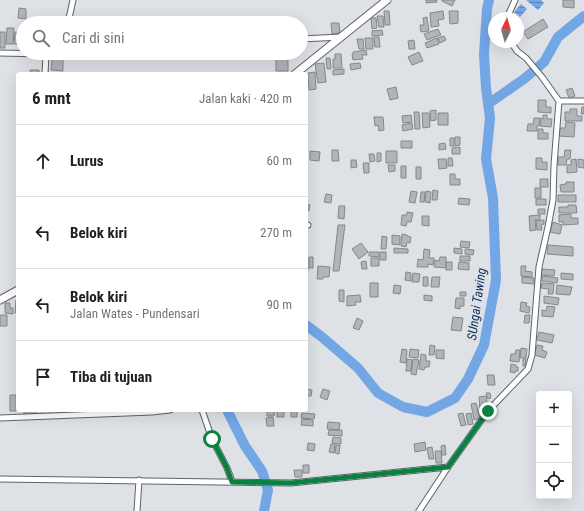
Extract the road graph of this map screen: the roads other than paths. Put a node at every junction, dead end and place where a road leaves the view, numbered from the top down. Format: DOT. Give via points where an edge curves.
graph roads {
  1 [pos="73,0"];
  2 [pos="387,0"];
  3 [pos="515,0"];
  4 [pos="510,12"];
  5 [pos="70,16"];
  6 [pos="341,37"];
  7 [pos="308,39"];
  8 [pos="515,48"];
  9 [pos="0,53"];
  10 [pos="16,53"];
  11 [pos="46,60"];
  12 [pos="45,72"];
  13 [pos="297,72"];
  14 [pos="559,101"];
  15 [pos="584,101"];
  16 [pos="16,291"];
  17 [pos="0,300"];
  18 [pos="52,412"];
  19 [pos="152,412"];
  20 [pos="203,412"];
  21 [pos="52,416"];
  22 [pos="0,418"];
  23 [pos="448,467"];
  24 [pos="0,479"];
  25 [pos="139,480"];
  26 [pos="232,482"];
  27 [pos="137,511"];
  28 [pos="419,511"];
  1 -- 5 [label="street"];
  2 -- 6 [label="street"];
  3 -- 4 [label="street"];
  6 -- 7 [label="street"];
  6 -- 13 [label="street"];
  8 -- 14 [label="street" via="542,77"];
  9 -- 10 [label="street"];
  11 -- 12 [label="street"];
  14 -- 15 [label="street"];
  14 -- 23 [label="street" via="553,200 539,267 532,355 528,369 488,411"];
  16 -- 17 [label="street"];
  18 -- 21 [label="street"];
  19 -- 21 [label="street"];
  20 -- 26 [label="street"];
  21 -- 22 [label="street"];
  23 -- 26 [label="street" via="291,483"];
  23 -- 28 [label="street"];
  24 -- 25 [label="street"];
  25 -- 26 [label="street"];
  25 -- 27 [label="street"];
}
